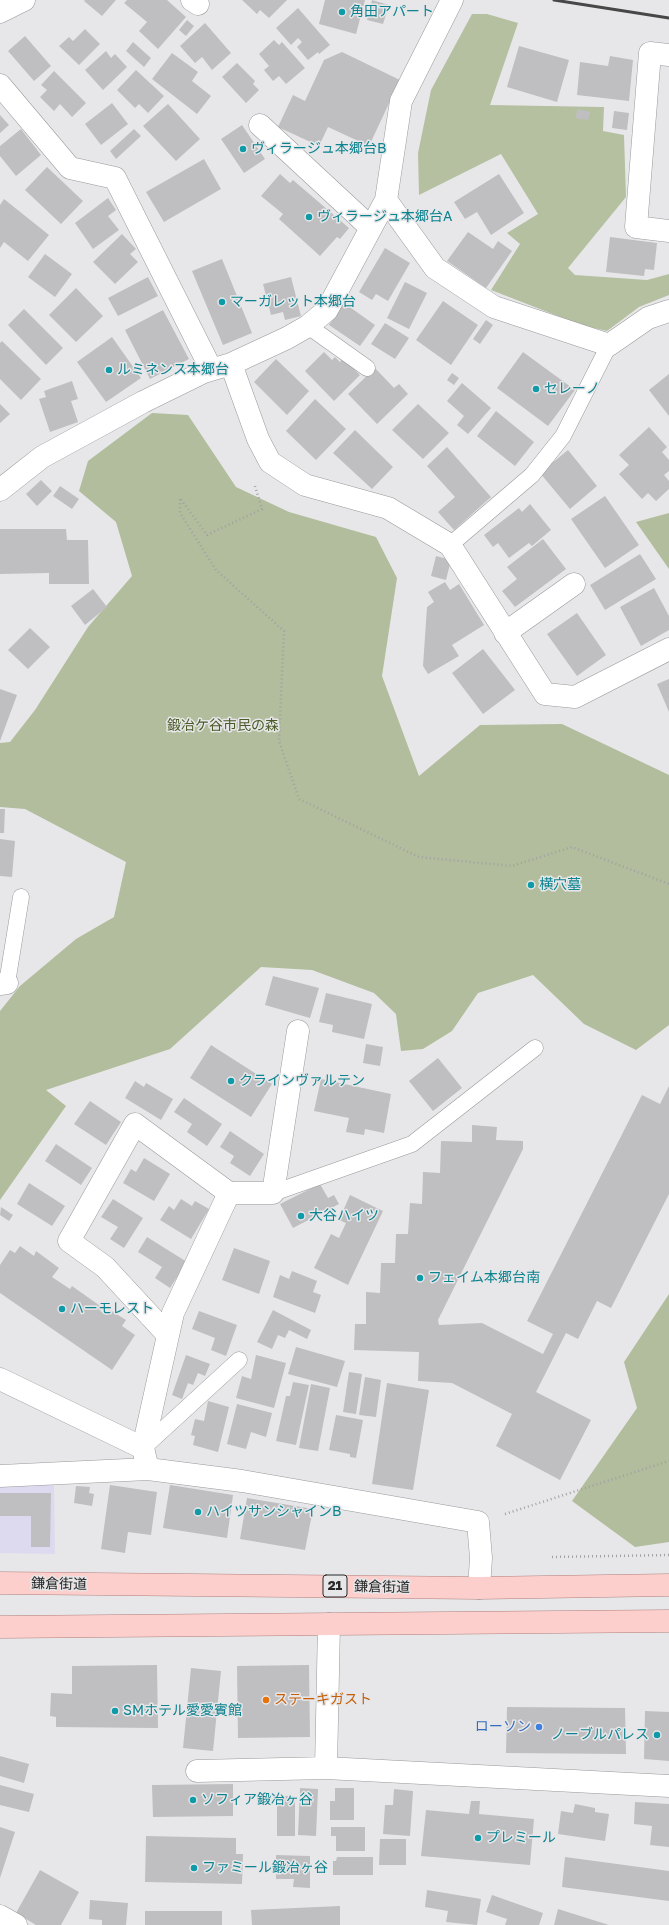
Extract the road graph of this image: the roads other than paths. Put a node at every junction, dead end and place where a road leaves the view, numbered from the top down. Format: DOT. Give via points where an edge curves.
graph roads {
  1 [pos="24,0"];
  2 [pos="452,0"];
  3 [pos="0,12"];
  4 [pos="669,55"];
  5 [pos="0,85"];
  6 [pos="260,125"];
  7 [pos="386,200"];
  8 [pos="371,228"];
  9 [pos="669,231"];
  10 [pos="669,311"];
  11 [pos="308,326"];
  12 [pos="609,345"];
  13 [pos="221,366"];
  14 [pos="367,368"];
  15 [pos="0,490"];
  16 [pos="450,545"];
  17 [pos="574,584"];
  18 [pos="505,633"];
  19 [pos="669,649"];
  20 [pos="21,897"];
  21 [pos="4,984"];
  22 [pos="298,1031"];
  23 [pos="535,1048"];
  24 [pos="229,1193"];
  25 [pos="273,1193"];
  26 [pos="167,1334"];
  27 [pos="239,1360"];
  28 [pos="0,1379"];
  29 [pos="145,1459"];
  30 [pos="0,1476"];
  31 [pos="0,1583"];
  32 [pos="669,1586"];
  33 [pos="479,1588"];
  34 [pos="669,1622"];
  35 [pos="329,1624"];
  36 [pos="0,1627"];
  37 [pos="326,1768"];
  38 [pos="197,1770"];
  39 [pos="669,1786"];
  40 [pos="0,1916"];
  41 [pos="16,1925"];
  1 -- 3 [label="street"];
  2 -- 7 [label="street" via="401,102"];
  4 -- 9 [label="street" via="650,53 636,227"];
  5 -- 13 [label="street" via="70,168 115,178"];
  6 -- 8 [label="street"];
  7 -- 8 [label="street"];
  7 -- 12 [label="street" via="435,268 494,307"];
  8 -- 11 [label="street" via="327,310"];
  10 -- 12 [label="street" via="648,318"];
  11 -- 13 [label="street"];
  11 -- 14 [label="lane"];
  12 -- 16 [label="lane" via="564,436 532,475"];
  13 -- 15 [label="street" via="143,402 42,458"];
  13 -- 16 [label="street" via="270,462 306,485 388,508"];
  16 -- 18 [label="street"];
  17 -- 18 [label="street"];
  18 -- 19 [label="street" via="545,694 574,697"];
  20 -- 21 [label="lane"];
  22 -- 25 [label="street"];
  23 -- 25 [label="lane" via="412,1144"];
  24 -- 25 [label="street"];
  24 -- 26 [label="street" via="173,1313"];
  24 -- 26 [label="street" via="134,1124 69,1241 105,1268"];
  26 -- 29 [label="street"];
  27 -- 29 [label="lane"];
  28 -- 29 [label="street"];
  29 -- 30 [label="street"];
  29 -- 33 [label="street" via="242,1481 478,1522 481,1558"];
  31 -- 33 [label="main road, 鎌倉街道 / 21"];
  32 -- 33 [label="main road, 鎌倉街道 / 21"];
  34 -- 35 [label="main road"];
  35 -- 36 [label="main road"];
  35 -- 37 [label="street"];
  37 -- 38 [label="street"];
  37 -- 39 [label="street"];
  40 -- 41 [label="street"];
}
